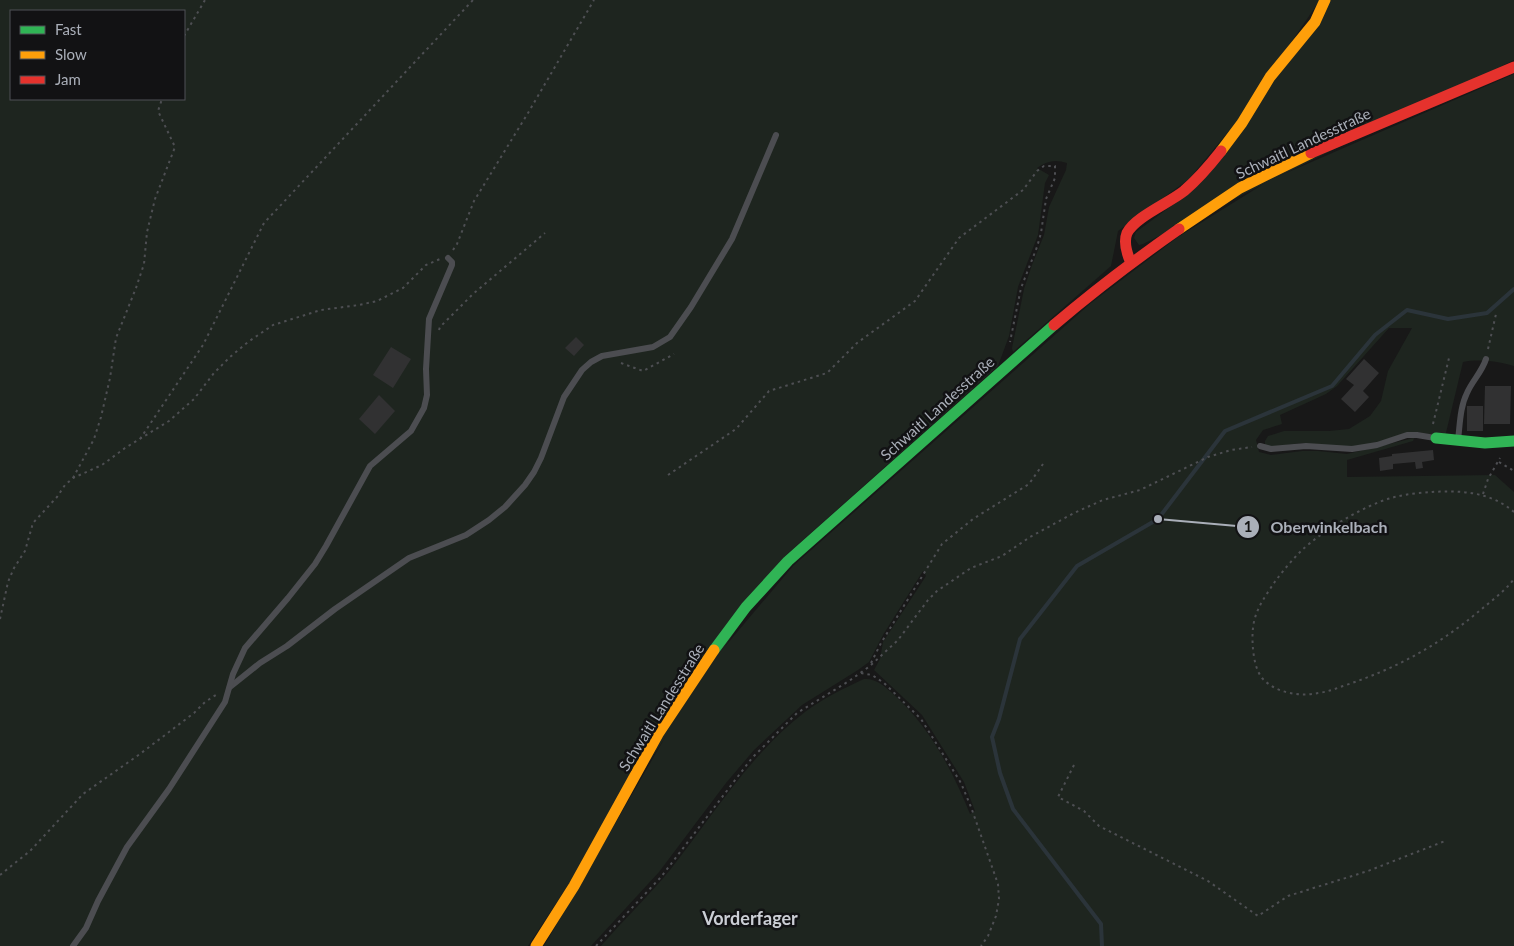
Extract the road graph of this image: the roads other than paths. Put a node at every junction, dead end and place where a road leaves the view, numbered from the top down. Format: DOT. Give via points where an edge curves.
graph roads {
  1 [pos="1325,0"];
  2 [pos="1514,67"];
  3 [pos="776,135"];
  4 [pos="448,258"];
  5 [pos="1131,263"];
  6 [pos="1486,359"];
  7 [pos="1433,438"];
  8 [pos="1458,441"];
  9 [pos="1508,442"];
  10 [pos="1260,446"];
  11 [pos="230,687"];
  12 [pos="73,946"];
  13 [pos="536,946"];
  1 -- 5 [label="street" via="1304,38 1269,78 1234,134 1212,161 1184,191 1130,230 1125,244"];
  2 -- 5 [label="street, Schwaitl Landesstraße" via="1267,174 1210,207"];
  3 -- 11 [label="lane" via="732,238 692,307 670,337 653,347 602,356 582,370 564,397 534,472 505,507 466,535 409,558"];
  4 -- 11 [label="lane" via="452,265 429,319 424,408 410,431 370,466 315,564 245,648"];
  5 -- 13 [label="street, Schwaitl Landesstraße" via="1011,362 788,561 746,607 690,683 658,734 574,886"];
  6 -- 8 [label="lane" via="1482,371 1466,393"];
  7 -- 8 [label="street"];
  7 -- 10 [label="lane" via="1407,435 1352,449 1306,446 1278,450"];
  8 -- 9 [label="street"];
  11 -- 12 [label="lane" via="220,710 127,847 86,928"];
}
